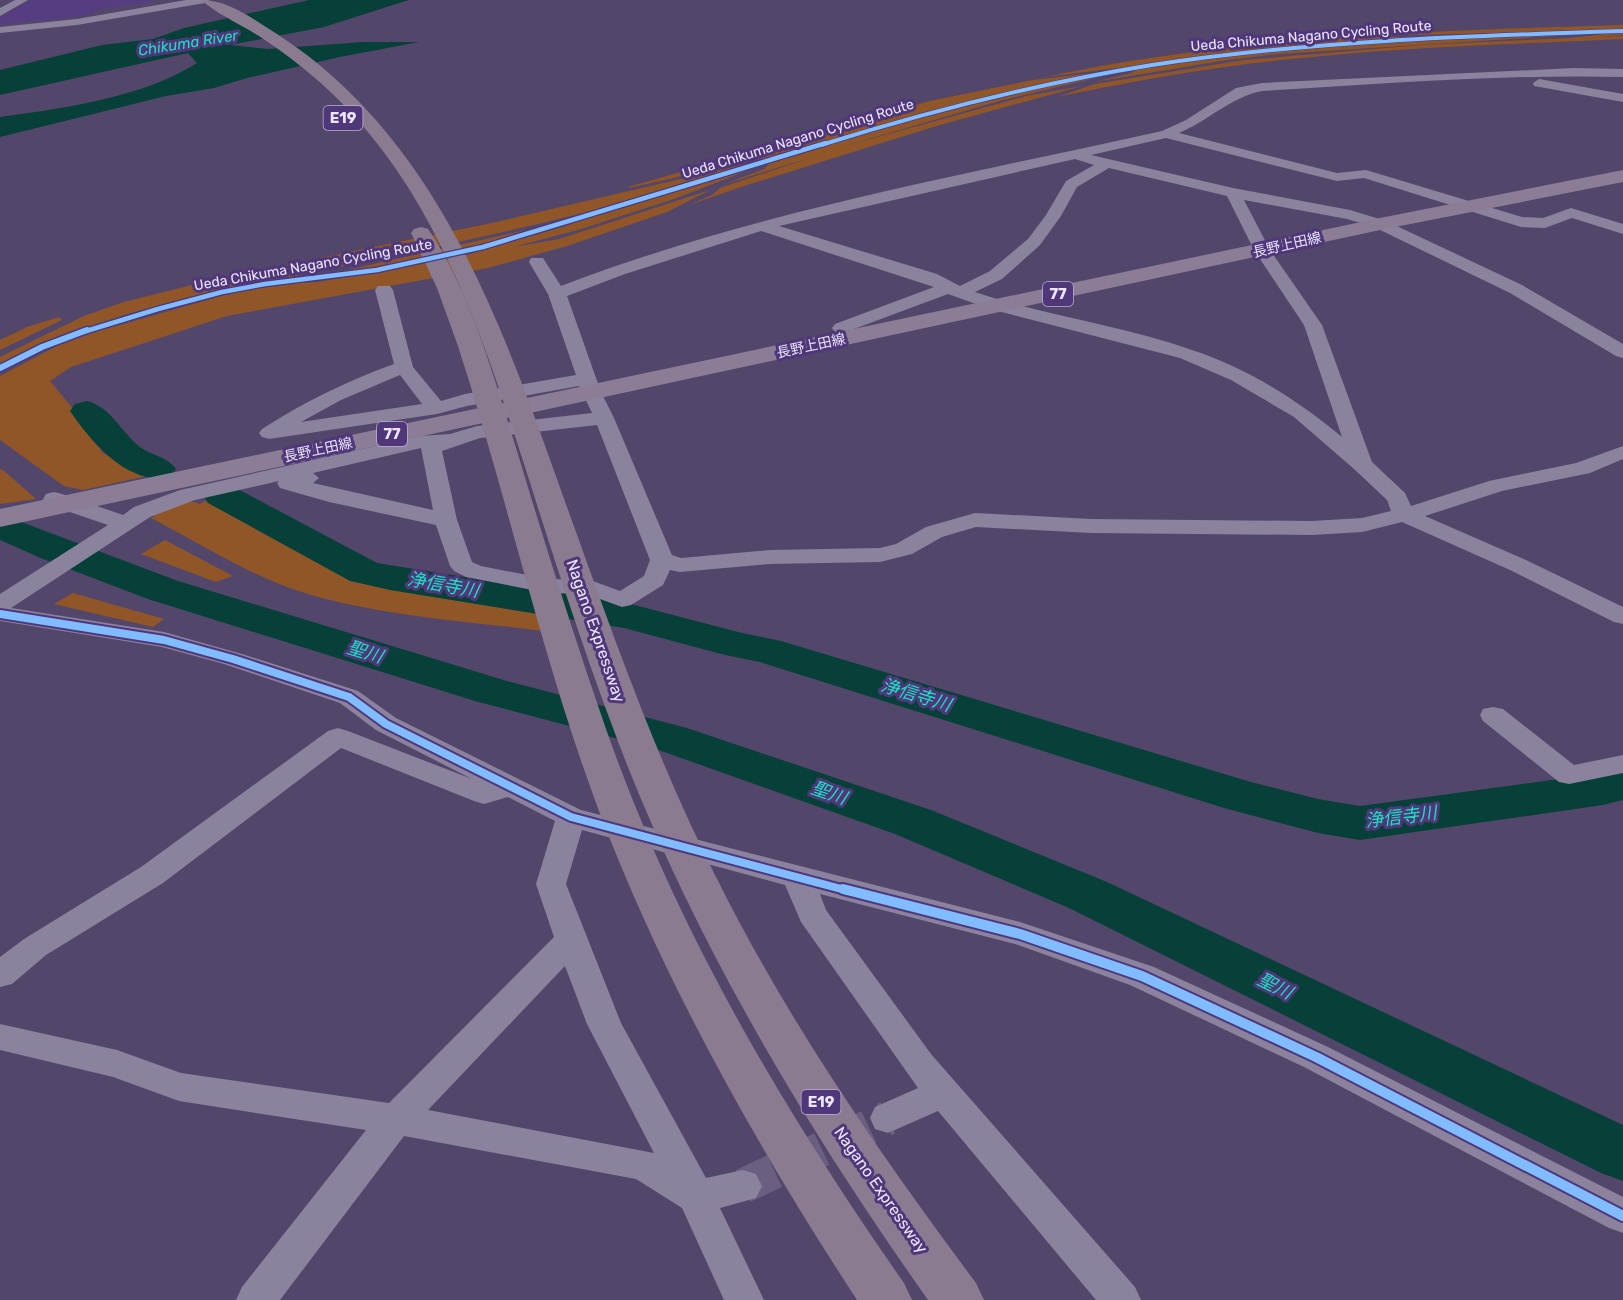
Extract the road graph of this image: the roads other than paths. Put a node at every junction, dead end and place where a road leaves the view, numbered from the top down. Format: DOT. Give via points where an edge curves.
graph roads {
  1 [pos="23,0"];
  2 [pos="189,0"];
  3 [pos="207,0"];
  4 [pos="216,0"];
  5 [pos="0,13"];
  6 [pos="0,30"];
  7 [pos="264,33"];
  8 [pos="1623,73"];
  9 [pos="1498,75"];
  10 [pos="1623,98"];
  11 [pos="1166,134"];
  12 [pos="365,145"];
  13 [pos="1076,156"];
  14 [pos="1106,164"];
  15 [pos="1623,176"];
  16 [pos="1233,193"];
  17 [pos="1470,206"];
  18 [pos="413,220"];
  19 [pos="1380,224"];
  20 [pos="759,225"];
  21 [pos="1623,229"];
  22 [pos="1262,250"];
  23 [pos="537,262"];
  24 [pos="384,290"];
  25 [pos="954,290"];
  26 [pos="557,294"];
  27 [pos="996,305"];
  28 [pos="853,337"];
  29 [pos="1623,352"];
  30 [pos="404,367"];
  31 [pos="589,386"];
  32 [pos="437,408"];
  33 [pos="604,418"];
  34 [pos="454,440"];
  35 [pos="431,448"];
  36 [pos="1623,452"];
  37 [pos="1362,464"];
  38 [pos="56,504"];
  39 [pos="1404,515"];
  40 [pos="0,518"];
  41 [pos="446,520"];
  42 [pos="120,528"];
  43 [pos="662,560"];
  44 [pos="554,563"];
  45 [pos="2,607"];
  46 [pos="1623,617"];
  47 [pos="1493,715"];
  48 [pos="1623,764"];
  49 [pos="511,787"];
  50 [pos="572,817"];
  51 [pos="798,878"];
  52 [pos="571,940"];
  53 [pos="0,975"];
  54 [pos="0,1037"];
  55 [pos="944,1092"];
  56 [pos="888,1118"];
  57 [pos="396,1119"];
  58 [pos="743,1186"];
  59 [pos="696,1197"];
  60 [pos="1623,1216"];
  61 [pos="256,1300"];
  62 [pos="744,1300"];
  63 [pos="886,1300"];
  64 [pos="958,1300"];
  65 [pos="1121,1300"];
  1 -- 5 [label="street"];
  2 -- 12 [label="highway, E19" via="248,35 306,79"];
  3 -- 6 [label="street" via="77,22"];
  3 -- 7 [label="highway, Nagano Expressway / E19"];
  4 -- 7 [label="highway"];
  7 -- 44 [label="highway, Nagano Expressway / E19" via="323,76 380,134 432,209 469,279 512,387 527,431"];
  8 -- 9 [label="street"];
  9 -- 10 [label="street"];
  9 -- 11 [label="street" via="1262,87 1241,91"];
  11 -- 13 [label="street"];
  11 -- 17 [label="street" via="1337,177 1359,172"];
  13 -- 14 [label="street"];
  13 -- 20 [label="street"];
  14 -- 16 [label="street"];
  14 -- 25 [label="street" via="1071,184 1034,242 996,274"];
  15 -- 17 [label="main road, 長野上田線 / 77"];
  16 -- 19 [label="street"];
  16 -- 22 [label="street"];
  17 -- 19 [label="main road, 長野上田線 / 77"];
  17 -- 21 [label="street" via="1521,222 1545,223 1571,213"];
  18 -- 44 [label="highway, Nagano Expressway / E19" via="445,284 499,436"];
  19 -- 22 [label="main road, 長野上田線 / 77"];
  19 -- 29 [label="street" via="1516,289"];
  20 -- 25 [label="street" via="909,270"];
  20 -- 26 [label="street"];
  22 -- 27 [label="main road, 長野上田線 / 77"];
  22 -- 37 [label="street" via="1313,325"];
  23 -- 26 [label="street"];
  24 -- 30 [label="street"];
  25 -- 27 [label="street"];
  25 -- 28 [label="street" via="841,328"];
  26 -- 31 [label="street"];
  27 -- 28 [label="main road, 長野上田線 / 77"];
  27 -- 37 [label="street" via="1148,342 1238,376 1301,413"];
  28 -- 31 [label="main road, 長野上田線 / 77"];
  30 -- 32 [label="street"];
  30 -- 32 [label="street" via="308,408 269,433"];
  31 -- 32 [label="street" via="465,400"];
  31 -- 33 [label="street"];
  31 -- 38 [label="main road, 長野上田線 / 77"];
  33 -- 34 [label="street" via="477,432"];
  33 -- 43 [label="street"];
  34 -- 35 [label="street"];
  34 -- 42 [label="street" via="420,442 188,495 142,512"];
  35 -- 41 [label="street"];
  35 -- 41 [label="street" via="288,483"];
  36 -- 39 [label="street" via="1582,468 1497,486"];
  37 -- 39 [label="street" via="1398,498"];
  38 -- 40 [label="main road, 長野上田線 / 77"];
  38 -- 42 [label="street"];
  39 -- 43 [label="street" via="1362,525 1312,528 1091,526 975,520 880,555 770,557 680,565"];
  39 -- 46 [label="street"];
  41 -- 43 [label="street" via="462,566 474,572 548,586 590,587 622,600 655,580"];
  42 -- 45 [label="street"];
  44 -- 63 [label="highway, Nagano Expressway / E19" via="606,782 652,894 753,1094 797,1168"];
  44 -- 64 [label="highway, Nagano Expressway / E19" via="702,893 765,1010 898,1219"];
  45 -- 49 [label="street" via="164,640 349,697 386,724"];
  47 -- 48 [label="street" via="1569,775"];
  49 -- 50 [label="street"];
  49 -- 53 [label="street" via="484,794 338,737 152,875 34,947"];
  50 -- 51 [label="street"];
  50 -- 52 [label="street" via="551,884"];
  51 -- 55 [label="street" via="812,914 919,1064"];
  51 -- 60 [label="street" via="1020,934 1142,976 1316,1057"];
  52 -- 57 [label="street"];
  52 -- 59 [label="street" via="604,1024"];
  54 -- 57 [label="street" via="117,1064 179,1087"];
  55 -- 56 [label="street"];
  55 -- 65 [label="street"];
  57 -- 59 [label="street" via="644,1165"];
  57 -- 61 [label="street"];
  58 -- 59 [label="street"];
  59 -- 62 [label="street"];
}
